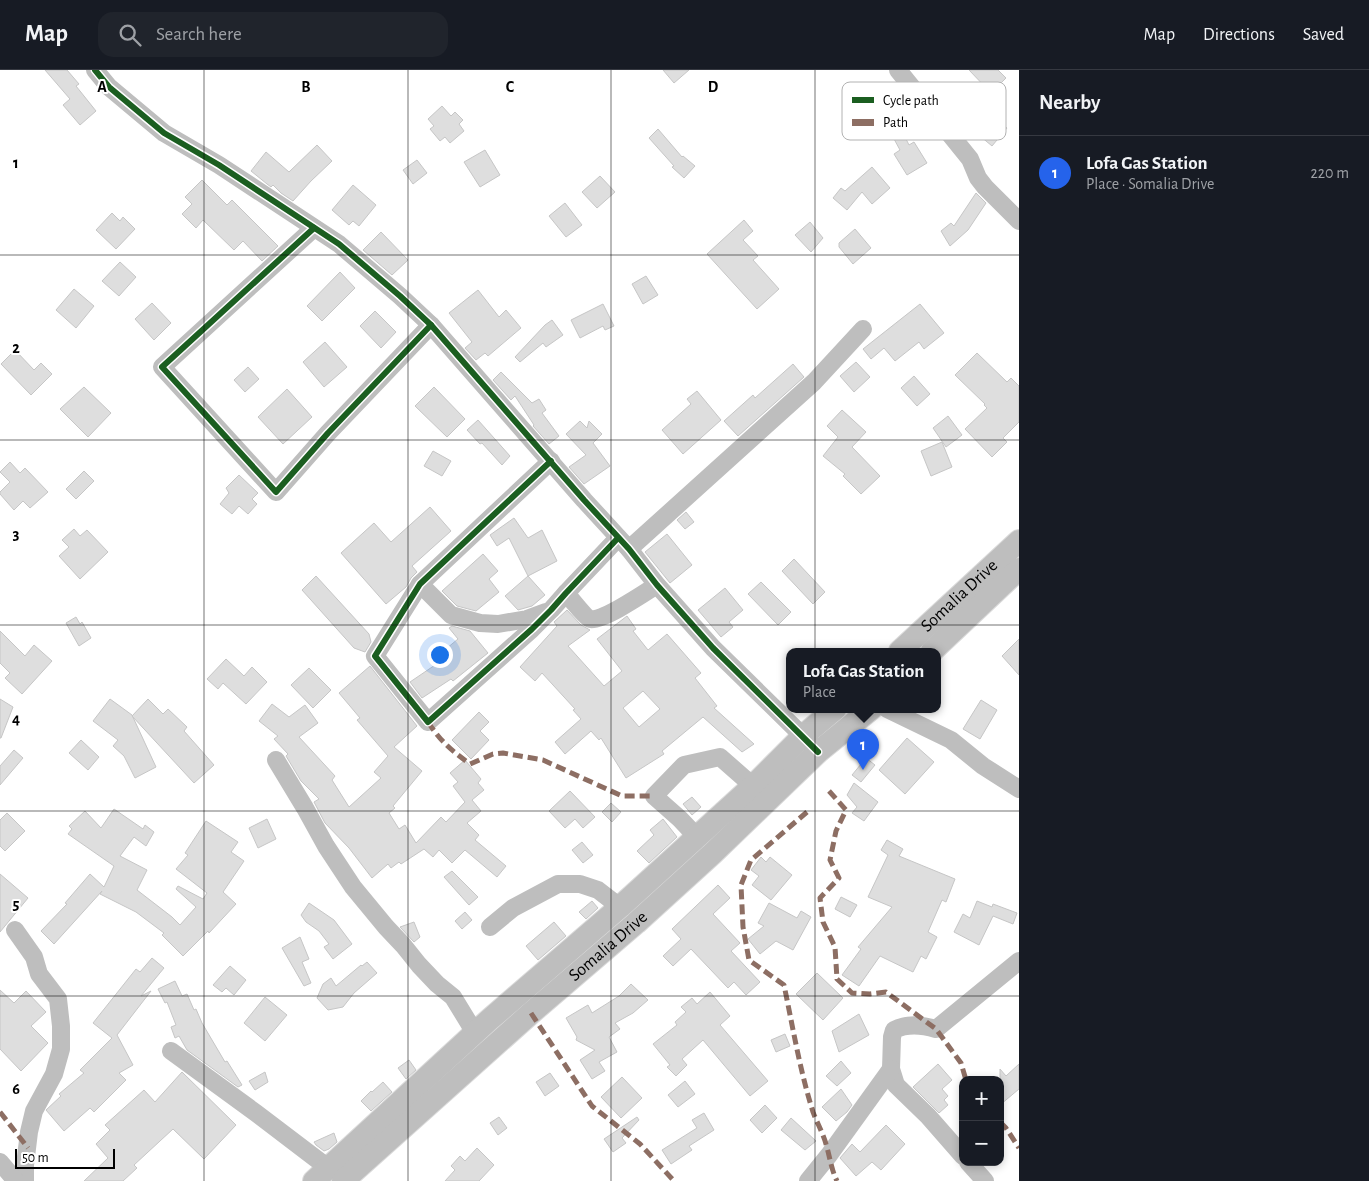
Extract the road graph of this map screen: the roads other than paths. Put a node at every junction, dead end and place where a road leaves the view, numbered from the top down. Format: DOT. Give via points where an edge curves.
graph roads {
  1 [pos="95,70"];
  2 [pos="898,70"];
  3 [pos="908,82"];
  4 [pos="955,140"];
  5 [pos="1019,221"];
  6 [pos="314,228"];
  7 [pos="431,325"];
  8 [pos="862,329"];
  9 [pos="551,461"];
  10 [pos="1019,541"];
  11 [pos="624,544"];
  12 [pos="1019,569"];
  13 [pos="420,584"];
  14 [pos="657,585"];
  15 [pos="566,593"];
  16 [pos="551,610"];
  17 [pos="903,648"];
  18 [pos="935,648"];
  19 [pos="830,713"];
  20 [pos="865,713"];
  21 [pos="895,713"];
  22 [pos="803,736"];
  23 [pos="818,752"];
  24 [pos="276,760"];
  25 [pos="1019,789"];
  26 [pos="760,793"];
  27 [pos="697,837"];
  28 [pos="620,907"];
  29 [pos="490,927"];
  30 [pos="15,930"];
  31 [pos="1019,961"];
  32 [pos="475,1033"];
  33 [pos="171,1051"];
  34 [pos="891,1069"];
  35 [pos="959,1151"];
  36 [pos="0,1162"];
  37 [pos="972,1166"];
  38 [pos="328,1176"];
  39 [pos="16,1181"];
  40 [pos="25,1181"];
  41 [pos="808,1181"];
  42 [pos="985,1181"];
  1 -- 6 [label="street" via="108,86 164,133"];
  2 -- 3 [label="street"];
  4 -- 5 [label="street" via="970,159 985,187"];
  6 -- 7 [label="street" via="339,244"];
  6 -- 7 [label="street" via="162,367 276,492"];
  7 -- 9 [label="street"];
  8 -- 11 [label="street" via="814,382"];
  9 -- 11 [label="street"];
  9 -- 13 [label="street"];
  10 -- 17 [label="main road, Somalia Drive"];
  11 -- 14 [label="street"];
  11 -- 15 [label="street"];
  12 -- 18 [label="main road, Somalia Drive"];
  13 -- 16 [label="street" via="452,615 480,623 498,624 527,619"];
  13 -- 16 [label="street" via="375,656 428,722"];
  14 -- 15 [label="street" via="596,620 589,619"];
  14 -- 22 [label="street" via="714,648"];
  15 -- 16 [label="street"];
  19 -- 22 [label="main road, Somalia Drive"];
  20 -- 23 [label="main road, Somalia Drive"];
  21 -- 25 [label="street" via="951,740"];
  22 -- 23 [label="street"];
  22 -- 26 [label="main road, Somalia Drive"];
  23 -- 26 [label="main road, Somalia Drive"];
  24 -- 32 [label="street" via="353,887 419,965 453,997"];
  26 -- 27 [label="main road, Somalia Drive"];
  26 -- 27 [label="street" via="720,757 684,765 654,796"];
  26 -- 38 [label="main road, Somalia Drive" via="713,853 636,923 531,1013"];
  27 -- 28 [label="main road, Somalia Drive"];
  28 -- 29 [label="street" via="598,890 580,884 558,884 513,908"];
  28 -- 32 [label="main road, Somalia Drive"];
  30 -- 40 [label="street" via="34,957 39,974 58,999 61,1026 61,1049 54,1074 34,1111"];
  31 -- 34 [label="street" via="936,1029 911,1025 894,1030"];
  32 -- 38 [label="main road, Somalia Drive"];
  33 -- 38 [label="street" via="256,1113"];
  34 -- 35 [label="street" via="896,1085"];
  34 -- 41 [label="street"];
  36 -- 39 [label="street"];
  37 -- 42 [label="street"];
}
